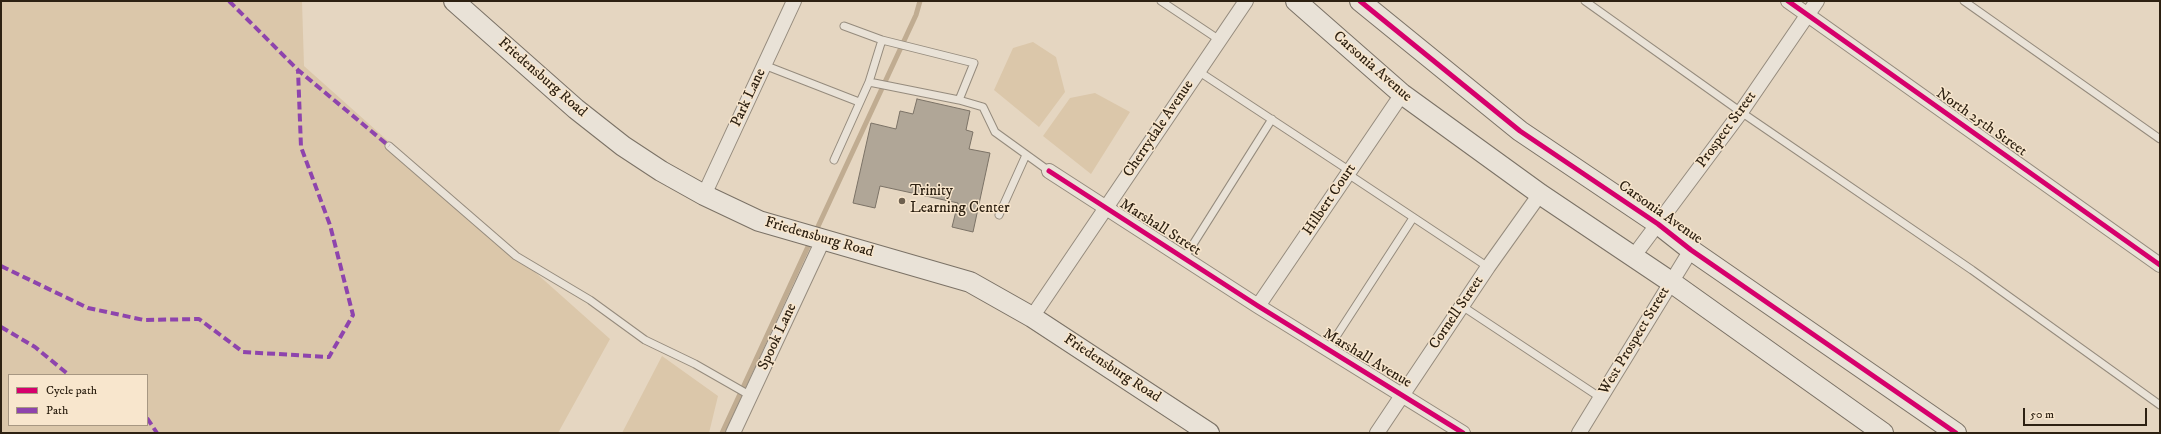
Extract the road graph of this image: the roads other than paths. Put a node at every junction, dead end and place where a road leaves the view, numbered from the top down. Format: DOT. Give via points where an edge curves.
graph roads {
  1 [pos="454,1"];
  2 [pos="794,1"];
  3 [pos="1161,1"];
  4 [pos="1246,1"];
  5 [pos="1296,1"];
  6 [pos="1360,1"];
  7 [pos="1585,1"];
  8 [pos="1788,1"];
  9 [pos="1817,1"];
  10 [pos="1964,1"];
  11 [pos="1808,14"];
  12 [pos="844,26"];
  13 [pos="1218,39"];
  14 [pos="882,40"];
  15 [pos="764,65"];
  16 [pos="1197,71"];
  17 [pos="870,82"];
  18 [pos="1402,94"];
  19 [pos="960,100"];
  20 [pos="860,102"];
  21 [pos="1741,112"];
  22 [pos="1272,119"];
  23 [pos="2160,139"];
  24 [pos="389,146"];
  25 [pos="1026,155"];
  26 [pos="834,160"];
  27 [pos="1049,171"];
  28 [pos="1349,172"];
  29 [pos="1540,194"];
  30 [pos="704,195"];
  31 [pos="1106,209"];
  32 [pos="999,215"];
  33 [pos="1413,218"];
  34 [pos="1658,224"];
  35 [pos="823,240"];
  36 [pos="1691,250"];
  37 [pos="1184,257"];
  38 [pos="1633,257"];
  39 [pos="2160,266"];
  40 [pos="1488,267"];
  41 [pos="1671,282"];
  42 [pos="1258,306"];
  43 [pos="1462,306"];
  44 [pos="1032,317"];
  45 [pos="1328,349"];
  46 [pos="1403,394"];
  47 [pos="751,396"];
  48 [pos="1601,398"];
  49 [pos="2160,405"];
  50 [pos="733,433"];
  51 [pos="1209,433"];
  52 [pos="1377,433"];
  53 [pos="1463,433"];
  54 [pos="1579,433"];
  55 [pos="1883,433"];
  56 [pos="1956,433"];
  1 -- 30 [label="street, Friedensburg Road" via="576,109 623,146"];
  2 -- 15 [label="street, Park Lane"];
  3 -- 13 [label="lane"];
  4 -- 13 [label="street, Cherrydale Avenue"];
  5 -- 18 [label="street, Carsonia Avenue"];
  6 -- 34 [label="street, Carsonia Avenue" via="1520,131"];
  7 -- 21 [label="lane"];
  8 -- 11 [label="street, North 25th Street"];
  9 -- 11 [label="street, Prospect Street"];
  10 -- 23 [label="lane"];
  11 -- 21 [label="street, Prospect Street"];
  11 -- 39 [label="street, North 25th Street"];
  12 -- 14 [label="lane"];
  13 -- 16 [label="street, Cherrydale Avenue"];
  14 -- 17 [label="lane"];
  14 -- 19 [label="lane" via="974,63"];
  15 -- 20 [label="lane"];
  15 -- 30 [label="street, Park Lane"];
  16 -- 22 [label="lane"];
  16 -- 31 [label="street, Cherrydale Avenue"];
  17 -- 19 [label="lane"];
  17 -- 20 [label="lane"];
  18 -- 28 [label="street, Hilbert Court"];
  18 -- 29 [label="street, Carsonia Avenue"];
  19 -- 25 [label="lane" via="982,107 995,132"];
  20 -- 26 [label="lane"];
  21 -- 34 [label="street, Prospect Street"];
  21 -- 49 [label="lane" via="1972,270"];
  22 -- 28 [label="lane"];
  22 -- 37 [label="lane"];
  24 -- 47 [label="lane" via="516,256 590,300 645,340 695,364"];
  25 -- 27 [label="lane"];
  25 -- 32 [label="lane"];
  27 -- 31 [label="street, Marshall Street"];
  28 -- 33 [label="lane"];
  28 -- 42 [label="street, Hilbert Court"];
  29 -- 38 [label="street, Carsonia Avenue"];
  29 -- 40 [label="street, Cornell Street"];
  30 -- 35 [label="street, Friedensburg Road" via="759,221"];
  31 -- 37 [label="street, Marshall Street"];
  31 -- 44 [label="street, Cherrydale Avenue"];
  33 -- 40 [label="lane"];
  33 -- 45 [label="lane"];
  34 -- 36 [label="street, Carsonia Avenue"];
  34 -- 38 [label="street, Prospect Street"];
  35 -- 44 [label="street, Friedensburg Road" via="970,282"];
  35 -- 47 [label="street, Spook Lane"];
  36 -- 41 [label="street, West Prospect Street"];
  36 -- 56 [label="street, Carsonia Avenue"];
  37 -- 42 [label="street, Marshall Street"];
  38 -- 41 [label="street, Carsonia Avenue"];
  40 -- 43 [label="street, Cornell Street"];
  41 -- 48 [label="street, West Prospect Street"];
  41 -- 55 [label="street, Carsonia Avenue"];
  42 -- 45 [label="street, Marshall Avenue"];
  43 -- 46 [label="street, Cornell Street"];
  43 -- 48 [label="lane"];
  44 -- 51 [label="street, Friedensburg Road"];
  45 -- 46 [label="street, Marshall Avenue"];
  46 -- 52 [label="street, Cornell Street"];
  46 -- 53 [label="street, Marshall Avenue"];
  47 -- 50 [label="street, Spook Lane"];
  48 -- 54 [label="street, West Prospect Street"];
}
